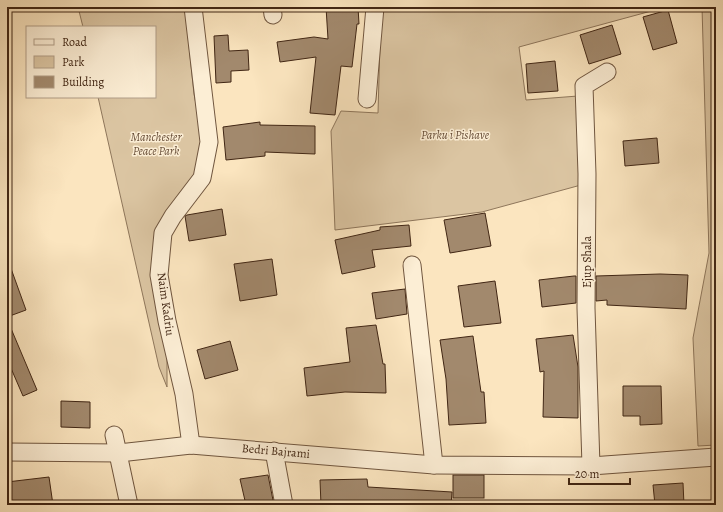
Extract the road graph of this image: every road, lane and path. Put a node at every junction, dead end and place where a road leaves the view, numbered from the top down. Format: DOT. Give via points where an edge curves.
graph roads {
  1 [pos="193,7"];
  2 [pos="375,7"];
  3 [pos="607,72"];
  4 [pos="366,99"];
  5 [pos="412,265"];
  6 [pos="114,434"];
  7 [pos="190,445"];
  8 [pos="274,451"];
  9 [pos="7,452"];
  10 [pos="119,453"];
  11 [pos="716,457"];
  12 [pos="434,465"];
  13 [pos="591,466"];
  14 [pos="129,505"];
  15 [pos="284,505"];
  1 -- 7 [label="street, Naim Kadriu" via="209,142 202,178 163,233 159,274 184,394"];
  2 -- 4 [label="street"];
  3 -- 13 [label="street, Ejup Shala" via="584,86 587,166 586,308"];
  5 -- 12 [label="street"];
  6 -- 10 [label="street"];
  7 -- 8 [label="street, Bedri Bajrami"];
  7 -- 10 [label="street, Bedri Bajrami"];
  8 -- 12 [label="street, Bedri Bajrami"];
  8 -- 15 [label="street"];
  9 -- 10 [label="street, Bedri Bajrami"];
  10 -- 14 [label="street"];
  11 -- 13 [label="street, Bedri Bajrami"];
  12 -- 13 [label="street, Bedri Bajrami"];
}
